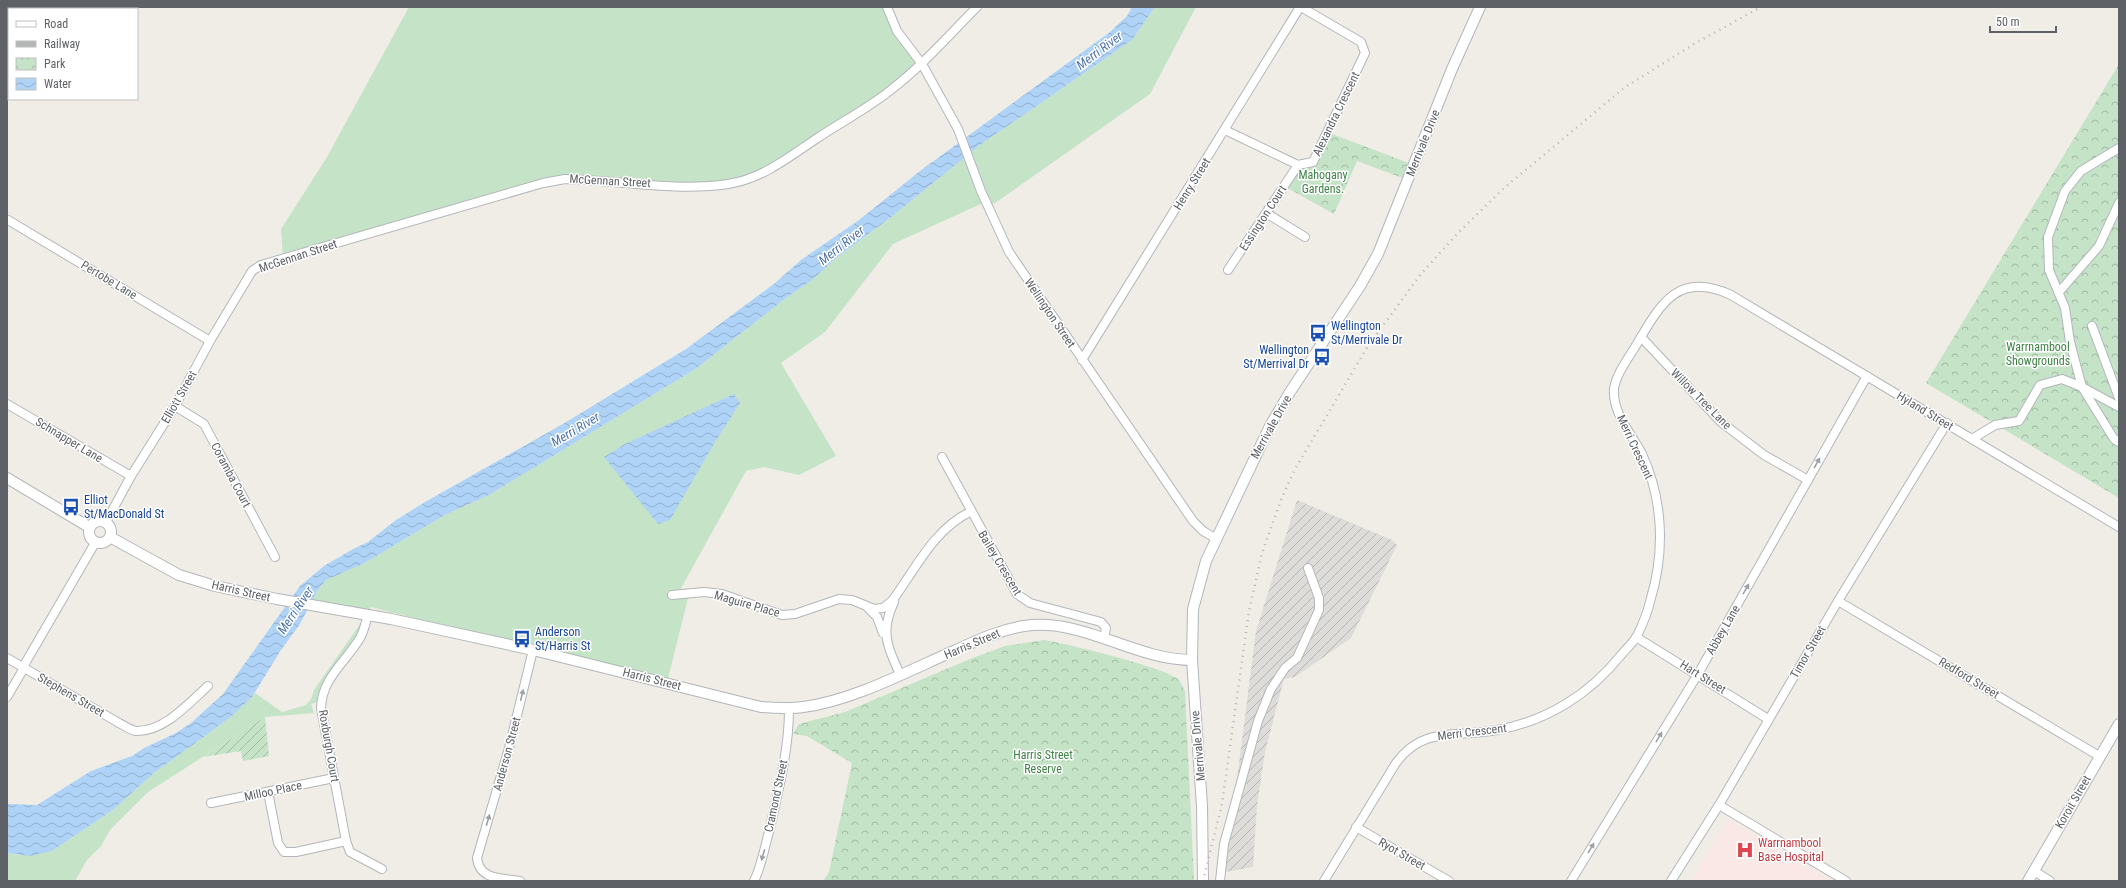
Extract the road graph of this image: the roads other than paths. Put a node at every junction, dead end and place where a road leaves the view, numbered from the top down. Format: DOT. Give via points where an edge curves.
graph roads {
  1 [pos="887,7"];
  2 [pos="977,7"];
  3 [pos="1301,7"];
  4 [pos="1480,7"];
  5 [pos="922,64"];
  6 [pos="1225,130"];
  7 [pos="2119,148"];
  8 [pos="1298,165"];
  9 [pos="2119,203"];
  10 [pos="1266,213"];
  11 [pos="8,220"];
  12 [pos="1305,237"];
  13 [pos="1228,270"];
  14 [pos="252,271"];
  15 [pos="2058,292"];
  16 [pos="1731,295"];
  17 [pos="2092,326"];
  18 [pos="1641,337"];
  19 [pos="210,341"];
  20 [pos="1082,360"];
  21 [pos="1867,376"];
  22 [pos="2082,387"];
  23 [pos="2119,398"];
  24 [pos="7,404"];
  25 [pos="175,406"];
  26 [pos="2119,407"];
  27 [pos="1947,423"];
  28 [pos="1972,439"];
  29 [pos="2119,442"];
  30 [pos="942,457"];
  31 [pos="130,476"];
  32 [pos="7,478"];
  33 [pos="1808,480"];
  34 [pos="970,512"];
  35 [pos="106,522"];
  36 [pos="89,527"];
  37 [pos="2119,527"];
  38 [pos="110,537"];
  39 [pos="1215,538"];
  40 [pos="95,542"];
  41 [pos="275,557"];
  42 [pos="1308,568"];
  43 [pos="672,595"];
  44 [pos="897,595"];
  45 [pos="1838,601"];
  46 [pos="866,606"];
  47 [pos="368,614"];
  48 [pos="1636,637"];
  49 [pos="1104,639"];
  50 [pos="887,648"];
  51 [pos="533,650"];
  52 [pos="7,658"];
  53 [pos="1192,660"];
  54 [pos="23,667"];
  55 [pos="900,674"];
  56 [pos="1698,674"];
  57 [pos="208,686"];
  58 [pos="7,697"];
  59 [pos="789,709"];
  60 [pos="1768,719"];
  61 [pos="2119,724"];
  62 [pos="2100,756"];
  63 [pos="334,778"];
  64 [pos="268,792"];
  65 [pos="211,803"];
  66 [pos="1719,805"];
  67 [pos="1356,827"];
  68 [pos="346,842"];
  69 [pos="382,869"];
  70 [pos="2034,871"];
  71 [pos="520,881"];
  72 [pos="754,881"];
  73 [pos="1203,881"];
  74 [pos="1220,881"];
  75 [pos="1324,881"];
  76 [pos="1449,881"];
  77 [pos="1571,881"];
  78 [pos="1671,881"];
  79 [pos="1846,881"];
  80 [pos="2028,881"];
  81 [pos="2050,881"];
  1 -- 5 [label="street, Wellington Street" via="897,30"];
  2 -- 5 [label="street, McGennan Street"];
  3 -- 6 [label="street, Henry Street"];
  3 -- 8 [label="street, Alexandra Crescent" via="1361,42 1365,53 1313,162"];
  4 -- 39 [label="street, Merrivale Drive" via="1452,69 1378,254 1270,426"];
  5 -- 14 [label="street, McGennan Street" via="891,90 816,138 782,164 730,184 703,187 565,179 543,183 268,263"];
  5 -- 20 [label="street, Wellington Street" via="958,129 980,191 1009,252"];
  6 -- 8 [label="street, Alexandra Crescent"];
  6 -- 20 [label="street, Henry Street"];
  7 -- 15 [label="street" via="2081,171 2065,191 2048,237 2049,270"];
  8 -- 10 [label="street, Essington Court"];
  9 -- 15 [label="street" via="2099,246"];
  10 -- 12 [label="street"];
  10 -- 13 [label="street, Essington Court"];
  11 -- 19 [label="street, Pertobe Lane"];
  14 -- 19 [label="street, Elliott Street"];
  15 -- 22 [label="street" via="2065,308 2070,342"];
  16 -- 18 [label="street, Merri Crescent" via="1694,287 1676,291 1653,317"];
  16 -- 21 [label="street, Hyland Street"];
  17 -- 23 [label="street"];
  18 -- 33 [label="street, Willow Tree Lane" via="1721,422 1764,455"];
  18 -- 48 [label="street, Merri Crescent" via="1623,366 1614,389 1616,404 1624,425 1649,471 1660,524 1658,573 1651,600"];
  19 -- 25 [label="street, Elliott Street"];
  20 -- 39 [label="street, Wellington Street" via="1193,521"];
  21 -- 27 [label="street, Hyland Street"];
  33 -- 21 [label="street, Abbey Lane, one-way"];
  22 -- 26 [label="street"];
  22 -- 28 [label="street" via="2062,379 2040,385 2019,421 1995,425"];
  22 -- 29 [label="street" via="2114,439"];
  24 -- 31 [label="street, Schnapper Lane"];
  25 -- 31 [label="street, Elliott Street"];
  25 -- 41 [label="street, Coramba Court" via="204,424"];
  27 -- 28 [label="street, Hyland Street"];
  27 -- 45 [label="street, Timor Street"];
  28 -- 37 [label="street, Hyland Street"];
  30 -- 34 [label="street, Bailey Crescent"];
  31 -- 35 [label="street, Elliott Street"];
  32 -- 36 [label="street"];
  56 -- 33 [label="street, Abbey Lane, one-way"];
  34 -- 44 [label="street, Maguire Place" via="954,521 940,535"];
  34 -- 49 [label="street, Bailey Crescent" via="1019,597 1030,603 1101,622 1106,628"];
  35 -- 36 [label="street" via="98,520"];
  35 -- 38 [label="street" via="110,528"];
  36 -- 40 [label="street" via="89,538"];
  38 -- 40 [label="street" via="102,544"];
  38 -- 47 [label="street, Harris Street" via="179,575 215,586 322,608"];
  39 -- 53 [label="street, Merrivale Drive" via="1196,596"];
  40 -- 54 [label="street"];
  42 -- 74 [label="street" via="1319,598 1319,610 1297,658 1285,668 1271,689 1258,721 1224,844"];
  43 -- 46 [label="street, Maguire Place" via="704,592 722,594 782,615 795,614 839,599 852,600"];
  44 -- 46 [label="street, Maguire Place" via="883,608 874,609"];
  44 -- 50 [label="street, Maguire Place" via="886,623"];
  45 -- 60 [label="street, Timor Street"];
  45 -- 62 [label="street, Redford Street"];
  46 -- 50 [label="street, Maguire Place" via="879,621"];
  47 -- 51 [label="street, Harris Street"];
  47 -- 63 [label="street, Roxburgh Court" via="359,640 326,684 322,694 321,708"];
  48 -- 56 [label="street, Hart Street"];
  48 -- 67 [label="street, Merri Crescent" via="1598,681 1545,716 1496,731 1434,735 1416,743 1396,763"];
  49 -- 53 [label="street, Harris Street" via="1152,655"];
  49 -- 55 [label="street, Harris Street" via="1048,626 1013,628"];
  50 -- 55 [label="street, Maguire Place"];
  51 -- 59 [label="street, Harris Street" via="748,704"];
  71 -- 51 [label="street, Anderson Street, one-way" via="486,876 480,870 477,858 509,748"];
  52 -- 54 [label="street, Stephens Street"];
  53 -- 73 [label="street, Merrivale Drive" via="1202,806"];
  54 -- 57 [label="street, Stephens Street" via="119,724 136,731 168,720"];
  54 -- 58 [label="street"];
  55 -- 59 [label="street, Harris Street" via="835,700"];
  56 -- 60 [label="street, Hart Street"];
  77 -- 56 [label="street, Abbey Lane, one-way"];
  59 -- 72 [label="street, Cramond Street, one-way" via="788,735 781,774 763,854"];
  60 -- 66 [label="street, Timor Street"];
  61 -- 62 [label="street, Koroit Street"];
  62 -- 70 [label="street, Koroit Street"];
  63 -- 64 [label="street, Milloo Place"];
  63 -- 68 [label="street, Roxburgh Court"];
  64 -- 65 [label="street, Milloo Place"];
  64 -- 68 [label="street" via="278,843 284,852"];
  66 -- 78 [label="street, Timor Street"];
  66 -- 79 [label="street"];
  67 -- 75 [label="street, Merri Crescent"];
  67 -- 76 [label="street, Ryot Street"];
  68 -- 69 [label="street" via="350,852"];
  70 -- 80 [label="street, Koroit Street"];
  70 -- 81 [label="street"];
}
